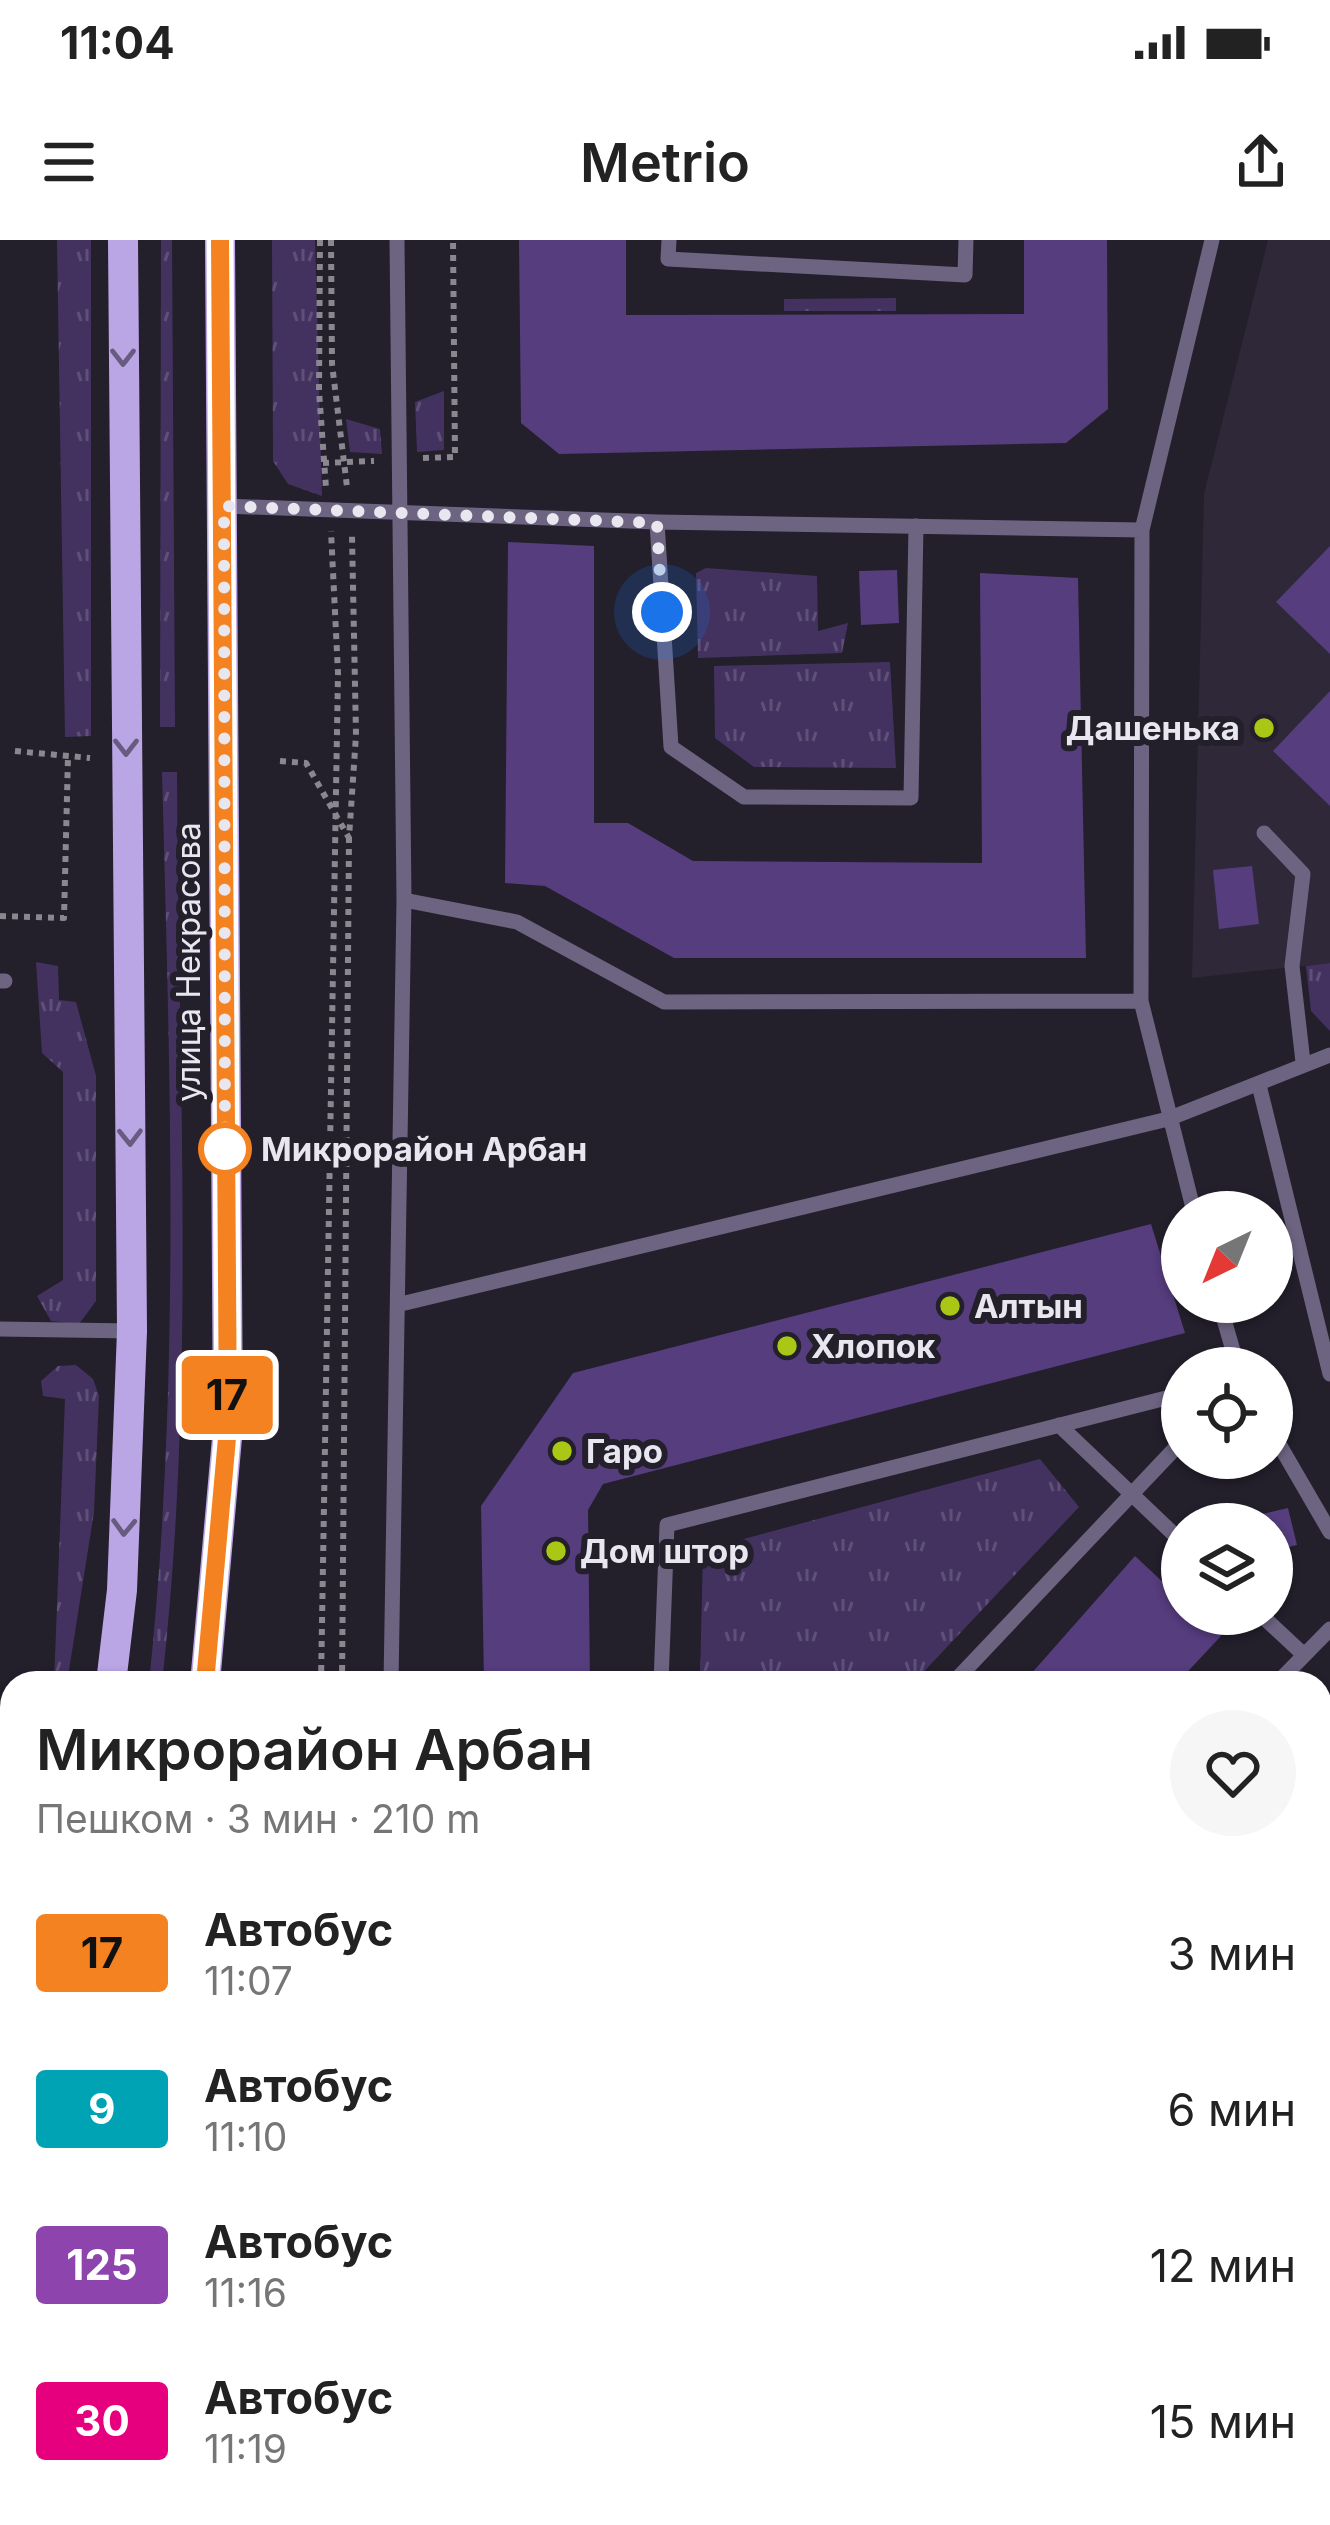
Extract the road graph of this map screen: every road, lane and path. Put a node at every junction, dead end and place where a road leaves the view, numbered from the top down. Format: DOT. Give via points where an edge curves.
graph roads {
  1 [pos="123,240"];
  2 [pos="220,240"];
  3 [pos="320,240"];
  4 [pos="331,240"];
  5 [pos="397,240"];
  6 [pos="453,240"];
  7 [pos="669,240"];
  8 [pos="966,240"];
  9 [pos="1212,240"];
  10 [pos="332,274"];
  11 [pos="320,275"];
  12 [pos="332,338"];
  13 [pos="320,339"];
  14 [pos="336,397"];
  15 [pos="319,400"];
  16 [pos="402,459"];
  17 [pos="343,462"];
  18 [pos="323,463"];
  19 [pos="224,506"];
  20 [pos="328,512"];
  21 [pos="403,512"];
  22 [pos="352,513"];
  23 [pos="657,523"];
  24 [pos="916,526"];
  25 [pos="1142,530"];
  26 [pos="15,752"];
  27 [pos="68,756"];
  28 [pos="90,758"];
  29 [pos="280,761"];
  30 [pos="333,809"];
  31 [pos="1264,833"];
  32 [pos="349,838"];
  33 [pos="404,900"];
  34 [pos="0,916"];
  35 [pos="1141,1000"];
  36 [pos="1330,1055"];
  37 [pos="1303,1062"];
  38 [pos="1259,1085"];
  39 [pos="1168,1119"];
  40 [pos="1188,1191"];
  41 [pos="401,1304"];
  42 [pos="0,1329"];
  43 [pos="132,1331"];
  44 [pos="1330,1374"];
  45 [pos="1161,1399"];
  46 [pos="1059,1425"];
  47 [pos="1161,1463"];
  48 [pos="1293,1468"];
  49 [pos="1131,1495"];
  50 [pos="1161,1523"];
  51 [pos="1330,1532"];
  52 [pos="1330,1628"];
  53 [pos="1283,1635"];
  54 [pos="1304,1655"];
  55 [pos="112,1671"];
  56 [pos="207,1671"];
  57 [pos="321,1671"];
  58 [pos="342,1671"];
  59 [pos="391,1671"];
  60 [pos="661,1671"];
  61 [pos="964,1671"];
  62 [pos="1289,1671"];
  1 -- 43 [label="main road, улица Некрасова, one-way"];
  2 -- 19 [label="main road, улица Некрасова"];
  3 -- 11 [label="path"];
  4 -- 10 [label="path"];
  5 -- 16 [label="lane"];
  6 -- 16 [label="path" via="455,457"];
  7 -- 8 [label="lane" via="668,259 964,275"];
  9 -- 25 [label="lane"];
  10 -- 11 [label="path"];
  10 -- 12 [label="path"];
  11 -- 13 [label="path"];
  12 -- 13 [label="path"];
  12 -- 14 [label="path"];
  13 -- 15 [label="path"];
  14 -- 15 [label="path"];
  14 -- 17 [label="path"];
  15 -- 18 [label="path"];
  16 -- 17 [label="path"];
  16 -- 21 [label="lane"];
  17 -- 18 [label="path"];
  17 -- 22 [label="path"];
  18 -- 20 [label="path"];
  19 -- 20 [label="lane"];
  19 -- 56 [label="main road, улица Некрасова" via="228,1427"];
  20 -- 22 [label="lane"];
  20 -- 30 [label="path" via="337,602"];
  21 -- 22 [label="lane"];
  21 -- 23 [label="lane"];
  21 -- 33 [label="lane"];
  22 -- 32 [label="path" via="356,735"];
  23 -- 24 [label="lane"];
  23 -- 24 [label="lane" via="671,747 744,797 911,798"];
  24 -- 25 [label="lane"];
  25 -- 35 [label="lane"];
  26 -- 27 [label="path"];
  27 -- 28 [label="path"];
  27 -- 34 [label="path" via="64,918"];
  29 -- 30 [label="path" via="306,763"];
  30 -- 32 [label="path"];
  30 -- 57 [label="path"];
  31 -- 37 [label="lane" via="1303,874 1292,966"];
  32 -- 58 [label="path"];
  33 -- 35 [label="lane" via="517,922 664,1002"];
  33 -- 41 [label="lane"];
  35 -- 39 [label="lane"];
  36 -- 37 [label="lane"];
  37 -- 38 [label="lane"];
  38 -- 39 [label="lane"];
  38 -- 44 [label="lane"];
  39 -- 40 [label="lane"];
  39 -- 41 [label="lane"];
  41 -- 59 [label="lane"];
  42 -- 43 [label="lane"];
  43 -- 55 [label="main road, улица Некрасова, one-way"];
  45 -- 46 [label="lane"];
  46 -- 49 [label="lane"];
  46 -- 60 [label="lane" via="667,1526"];
  47 -- 49 [label="lane"];
  48 -- 51 [label="lane"];
  49 -- 50 [label="lane"];
  49 -- 61 [label="lane"];
  52 -- 54 [label="lane"];
  53 -- 54 [label="lane"];
  54 -- 62 [label="lane"];
}
